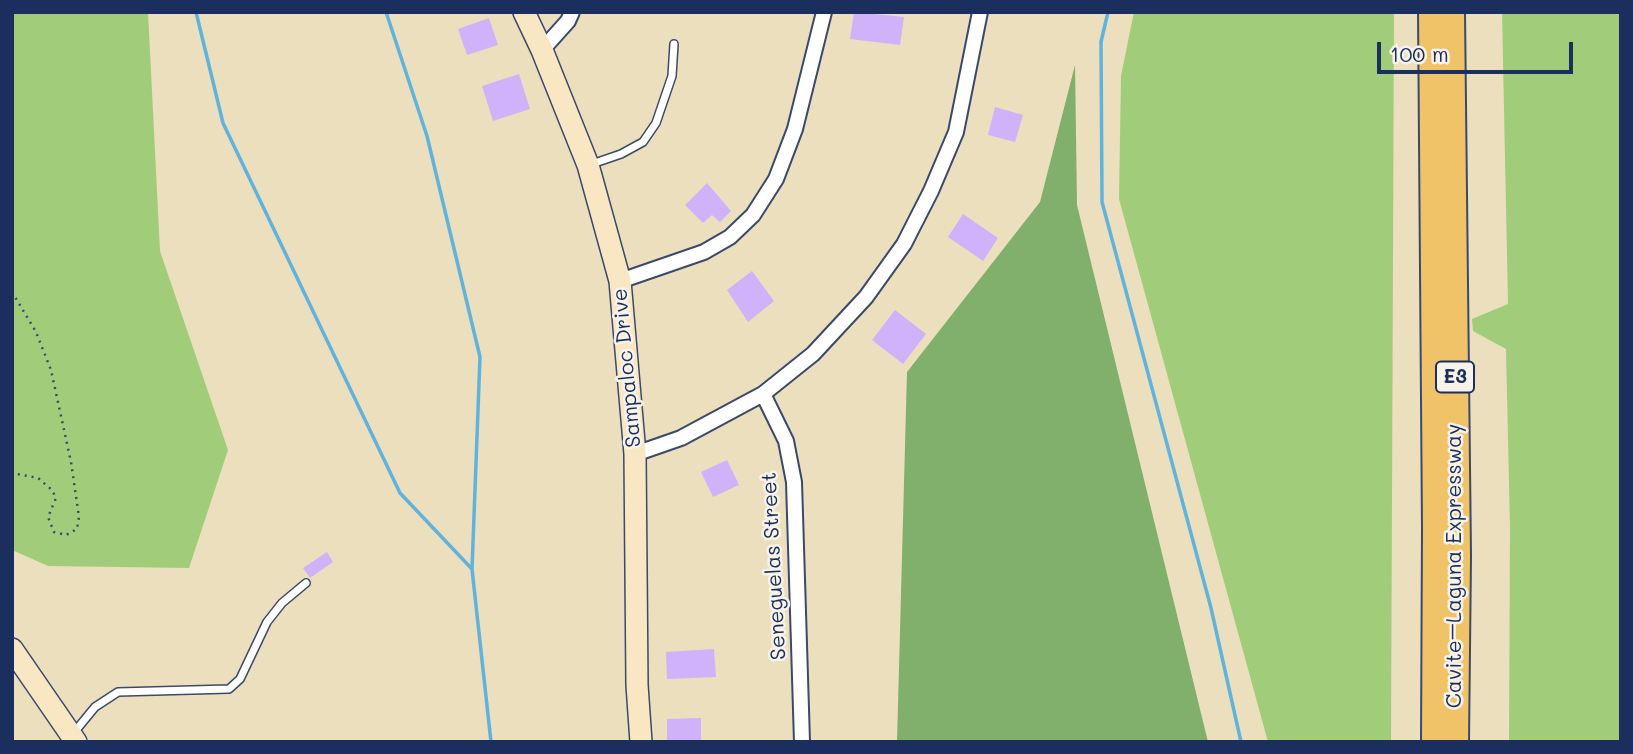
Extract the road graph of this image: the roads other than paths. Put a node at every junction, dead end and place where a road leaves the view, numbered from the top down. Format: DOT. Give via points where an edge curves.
graph roads {
  1 [pos="524,12"];
  2 [pos="572,12"];
  3 [pos="824,12"];
  4 [pos="980,12"];
  5 [pos="1432,12"];
  6 [pos="1451,12"];
  7 [pos="674,44"];
  8 [pos="542,50"];
  9 [pos="588,165"];
  10 [pos="620,281"];
  11 [pos="762,394"];
  12 [pos="635,454"];
  13 [pos="306,583"];
  14 [pos="12,649"];
  15 [pos="70,740"];
  16 [pos="641,742"];
  17 [pos="802,742"];
  18 [pos="1435,742"];
  19 [pos="1455,742"];
  1 -- 8 [label="street, Sampaloc Drive"];
  2 -- 8 [label="street"];
  3 -- 10 [label="street" via="795,129 776,179 753,215 730,237 704,252"];
  4 -- 11 [label="street" via="956,132 904,244 866,297 814,354"];
  5 -- 18 [label="highway, Cavite–Laguna Expressway / E3"];
  6 -- 19 [label="highway, Cavite–Laguna Expressway / E3"];
  7 -- 9 [label="lane" via="672,76 656,123 643,142"];
  8 -- 9 [label="street, Sampaloc Drive"];
  9 -- 10 [label="street, Sampaloc Drive"];
  10 -- 12 [label="street, Sampaloc Drive"];
  11 -- 12 [label="street" via="681,438"];
  11 -- 17 [label="street, Seneguelas Street" via="786,442 794,482"];
  12 -- 16 [label="street, Sampaloc Drive"];
  13 -- 15 [label="lane" via="267,622 240,679 229,689 118,692 95,707"];
  14 -- 15 [label="street"];
}
